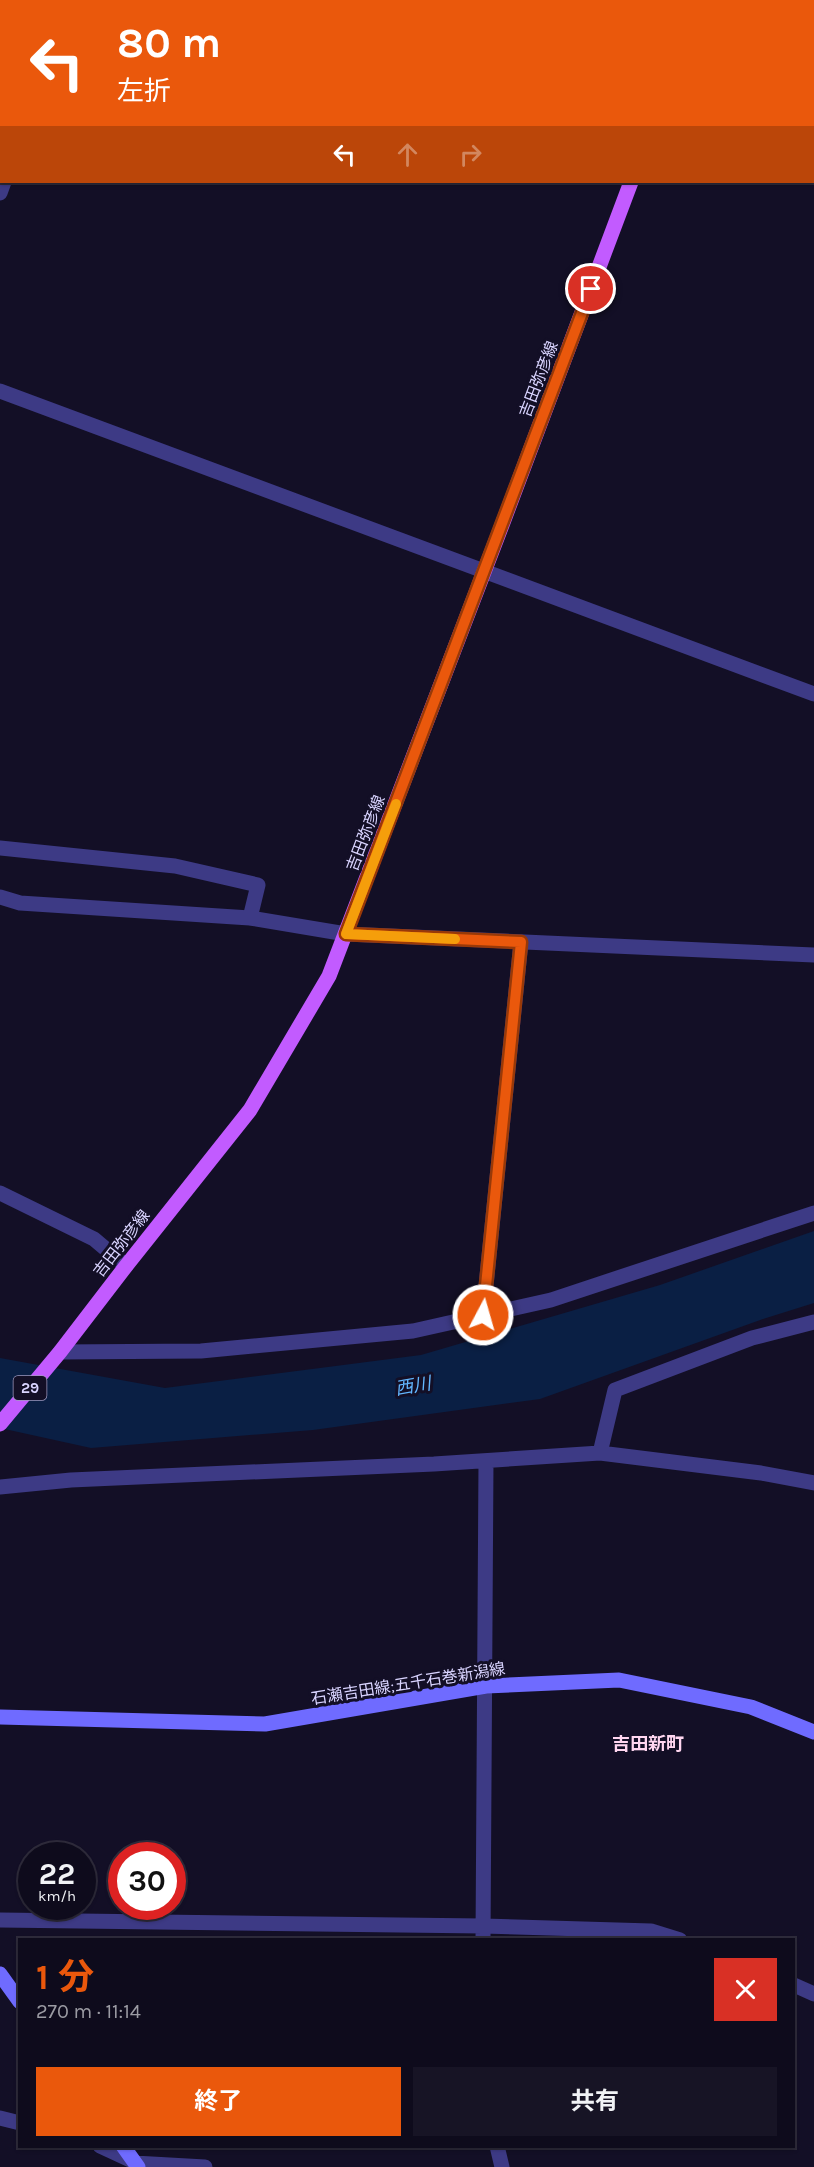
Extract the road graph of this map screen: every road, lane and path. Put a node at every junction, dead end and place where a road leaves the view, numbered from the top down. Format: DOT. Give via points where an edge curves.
graph roads {
  1 [pos="631,183"];
  2 [pos="0,391"];
  3 [pos="484,572"];
  4 [pos="814,694"];
  5 [pos="0,848"];
  6 [pos="0,897"];
  7 [pos="250,918"];
  8 [pos="346,934"];
  9 [pos="521,942"];
  10 [pos="814,955"];
  11 [pos="0,1193"];
  12 [pos="814,1213"];
  13 [pos="126,1266"];
  14 [pos="483,1315"];
  15 [pos="814,1322"];
  16 [pos="60,1352"];
  17 [pos="0,1424"];
  18 [pos="600,1453"];
  19 [pos="486,1461"];
  20 [pos="814,1484"];
  21 [pos="0,1487"];
  22 [pos="486,1686"];
  23 [pos="0,1717"];
  24 [pos="814,1732"];
  25 [pos="0,1920"];
  26 [pos="483,1933"];
  27 [pos="673,1938"];
  28 [pos="0,1974"];
  29 [pos="795,1985"];
  30 [pos="814,1994"];
  31 [pos="18,1999"];
  32 [pos="0,2118"];
  33 [pos="18,2122"];
  34 [pos="104,2148"];
  35 [pos="125,2148"];
  36 [pos="497,2148"];
  37 [pos="140,2166"];
  38 [pos="205,2167"];
  39 [pos="502,2167"];
  1 -- 3 [label="main road, 吉田弥彦線 / 29"];
  2 -- 3 [label="street"];
  3 -- 4 [label="street"];
  3 -- 8 [label="main road, 吉田弥彦線 / 29"];
  5 -- 7 [label="street" via="175,866 258,885"];
  6 -- 7 [label="street" via="20,903"];
  7 -- 8 [label="street"];
  8 -- 9 [label="street"];
  8 -- 13 [label="main road, 吉田弥彦線 / 29" via="329,976 250,1110"];
  9 -- 10 [label="street"];
  9 -- 14 [label="street"];
  11 -- 13 [label="street" via="94,1239"];
  12 -- 14 [label="street" via="551,1300"];
  13 -- 16 [label="main road, 吉田弥彦線 / 29"];
  14 -- 16 [label="street" via="413,1331 201,1351"];
  15 -- 18 [label="street" via="752,1338 615,1390"];
  16 -- 17 [label="main road, 吉田弥彦線 / 29"];
  18 -- 19 [label="street"];
  18 -- 20 [label="street" via="761,1473"];
  19 -- 21 [label="street" via="72,1480"];
  19 -- 22 [label="street"];
  22 -- 23 [label="main road, 石瀬吉田線;五千石巻新潟線" via="265,1724"];
  22 -- 24 [label="main road, 石瀬吉田線;五千石巻新潟線" via="619,1680 751,1707"];
  22 -- 26 [label="street"];
  25 -- 26 [label="street"];
  26 -- 27 [label="street" via="651,1932"];
  28 -- 31 [label="main road"];
  29 -- 30 [label="street"];
  32 -- 33 [label="street"];
  34 -- 37 [label="street"];
  35 -- 37 [label="main road"];
  36 -- 39 [label="street"];
  37 -- 38 [label="street"];
}
